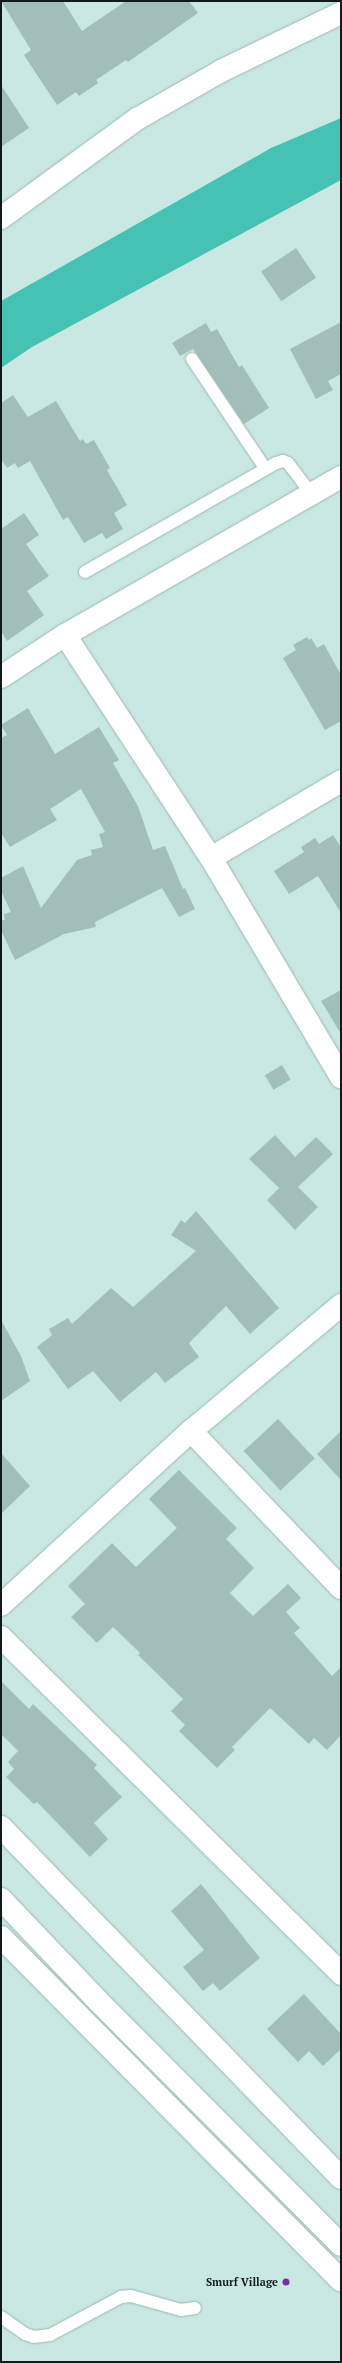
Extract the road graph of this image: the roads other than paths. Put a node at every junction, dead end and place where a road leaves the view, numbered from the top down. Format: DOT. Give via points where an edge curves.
graph roads {
  1 [pos="341,13"];
  2 [pos="1,218"];
  3 [pos="192,359"];
  4 [pos="265,468"];
  5 [pos="341,477"];
  6 [pos="311,494"];
  7 [pos="85,572"];
  8 [pos="65,635"];
  9 [pos="1,677"];
  10 [pos="341,780"];
  11 [pos="211,858"];
  12 [pos="341,1077"];
  13 [pos="341,1305"];
  14 [pos="191,1431"];
  15 [pos="341,1588"];
  16 [pos="1,1605"];
  17 [pos="1,1637"];
  18 [pos="1,1828"];
  19 [pos="1,1899"];
  20 [pos="1,1937"];
  21 [pos="341,1974"];
  22 [pos="341,2178"];
  23 [pos="341,2245"];
  24 [pos="341,2280"];
  25 [pos="195,2308"];
  26 [pos="1,2317"];
  1 -- 2 [label="street" via="221,71 137,119"];
  3 -- 4 [label="lane"];
  4 -- 6 [label="lane" via="285,462"];
  4 -- 7 [label="lane"];
  5 -- 6 [label="street"];
  6 -- 8 [label="street"];
  8 -- 9 [label="street"];
  8 -- 11 [label="street"];
  10 -- 11 [label="street"];
  11 -- 12 [label="street"];
  13 -- 14 [label="street"];
  14 -- 15 [label="street"];
  14 -- 16 [label="street"];
  17 -- 21 [label="street"];
  18 -- 22 [label="street"];
  19 -- 23 [label="street" via="98,2001"];
  20 -- 24 [label="street"];
  25 -- 26 [label="lane" via="181,2310 132,2296 121,2297 50,2336 34,2337 24,2334"];
}
